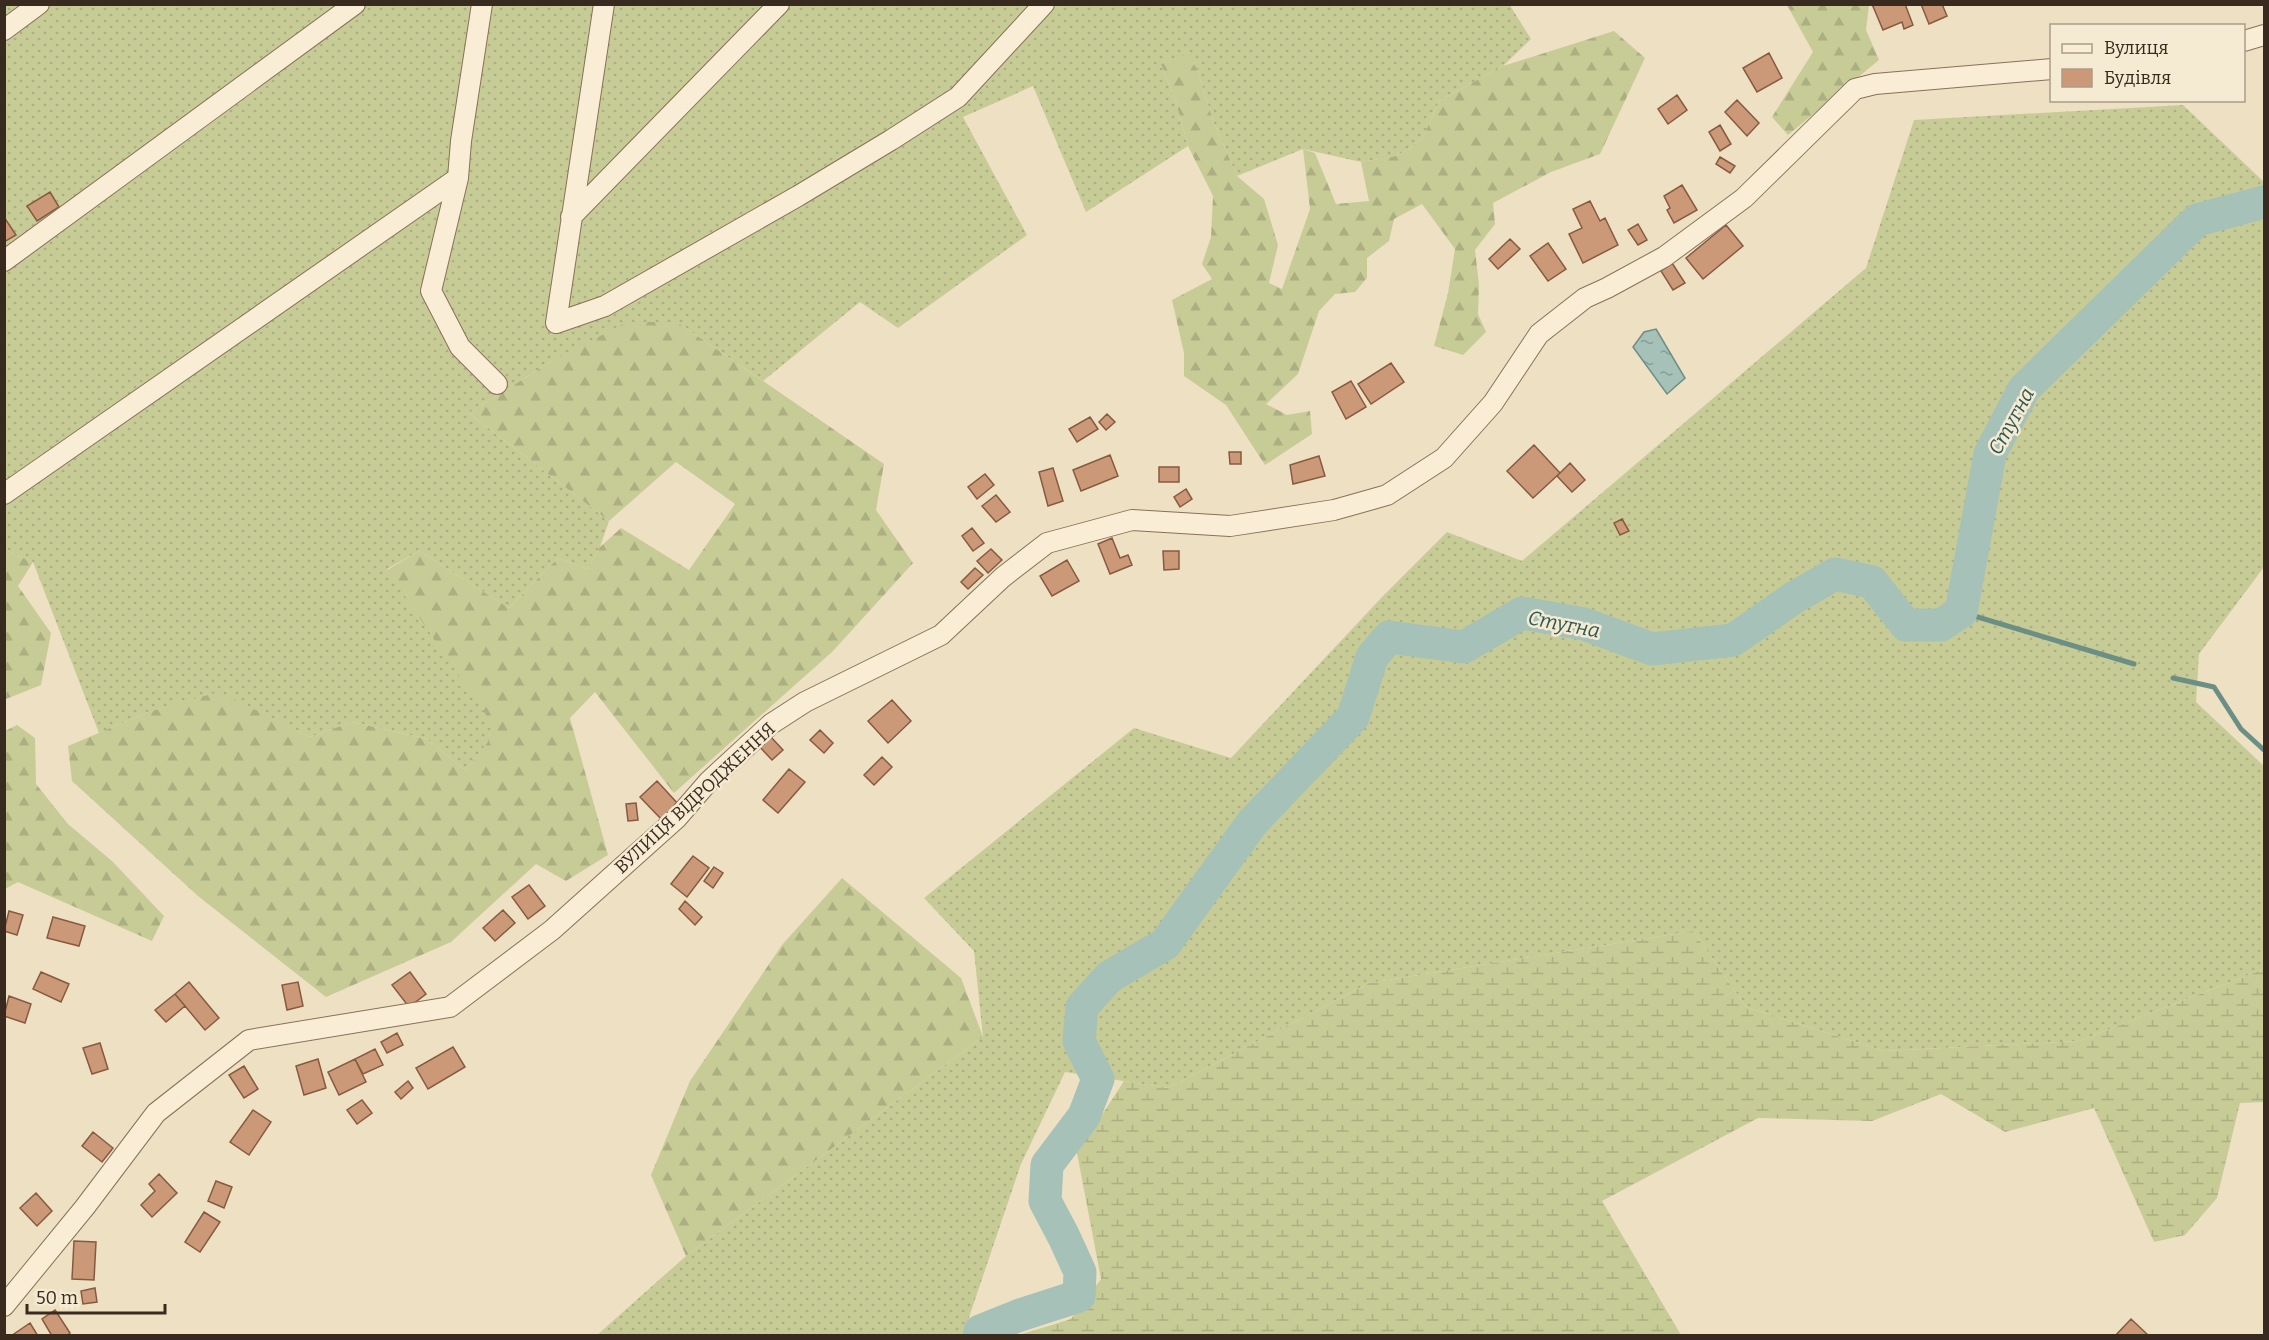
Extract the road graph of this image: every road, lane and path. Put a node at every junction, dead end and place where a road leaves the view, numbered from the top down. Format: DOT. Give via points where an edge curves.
graph roads {
  1 [pos="39,4"];
  2 [pos="355,4"];
  3 [pos="482,4"];
  4 [pos="604,4"];
  5 [pos="779,4"];
  6 [pos="1044,4"];
  7 [pos="4,30"];
  8 [pos="2265,35"];
  9 [pos="2245,40"];
  10 [pos="2050,69"];
  11 [pos="458,178"];
  12 [pos="571,218"];
  13 [pos="4,261"];
  14 [pos="497,384"];
  15 [pos="4,494"];
  16 [pos="4,1306"];
  1 -- 7 [label="street"];
  2 -- 13 [label="street"];
  3 -- 11 [label="street"];
  4 -- 12 [label="street"];
  5 -- 12 [label="street"];
  6 -- 12 [label="street" via="958,97 798,196 605,306 556,323"];
  8 -- 9 [label="street"];
  10 -- 16 [label="street, ВУЛИЦЯ ВІДРОДЖЕННЯ" via="1855,89 1744,198 1664,256 1585,298 1539,334 1493,403 1444,458 1387,495 1334,510 1230,526 1132,520 1047,543 1003,577 941,635 805,702 771,724 709,781 677,818 552,930 450,1007 249,1040 156,1113"];
  11 -- 14 [label="street" via="431,291 460,347"];
  11 -- 15 [label="street"];
}
